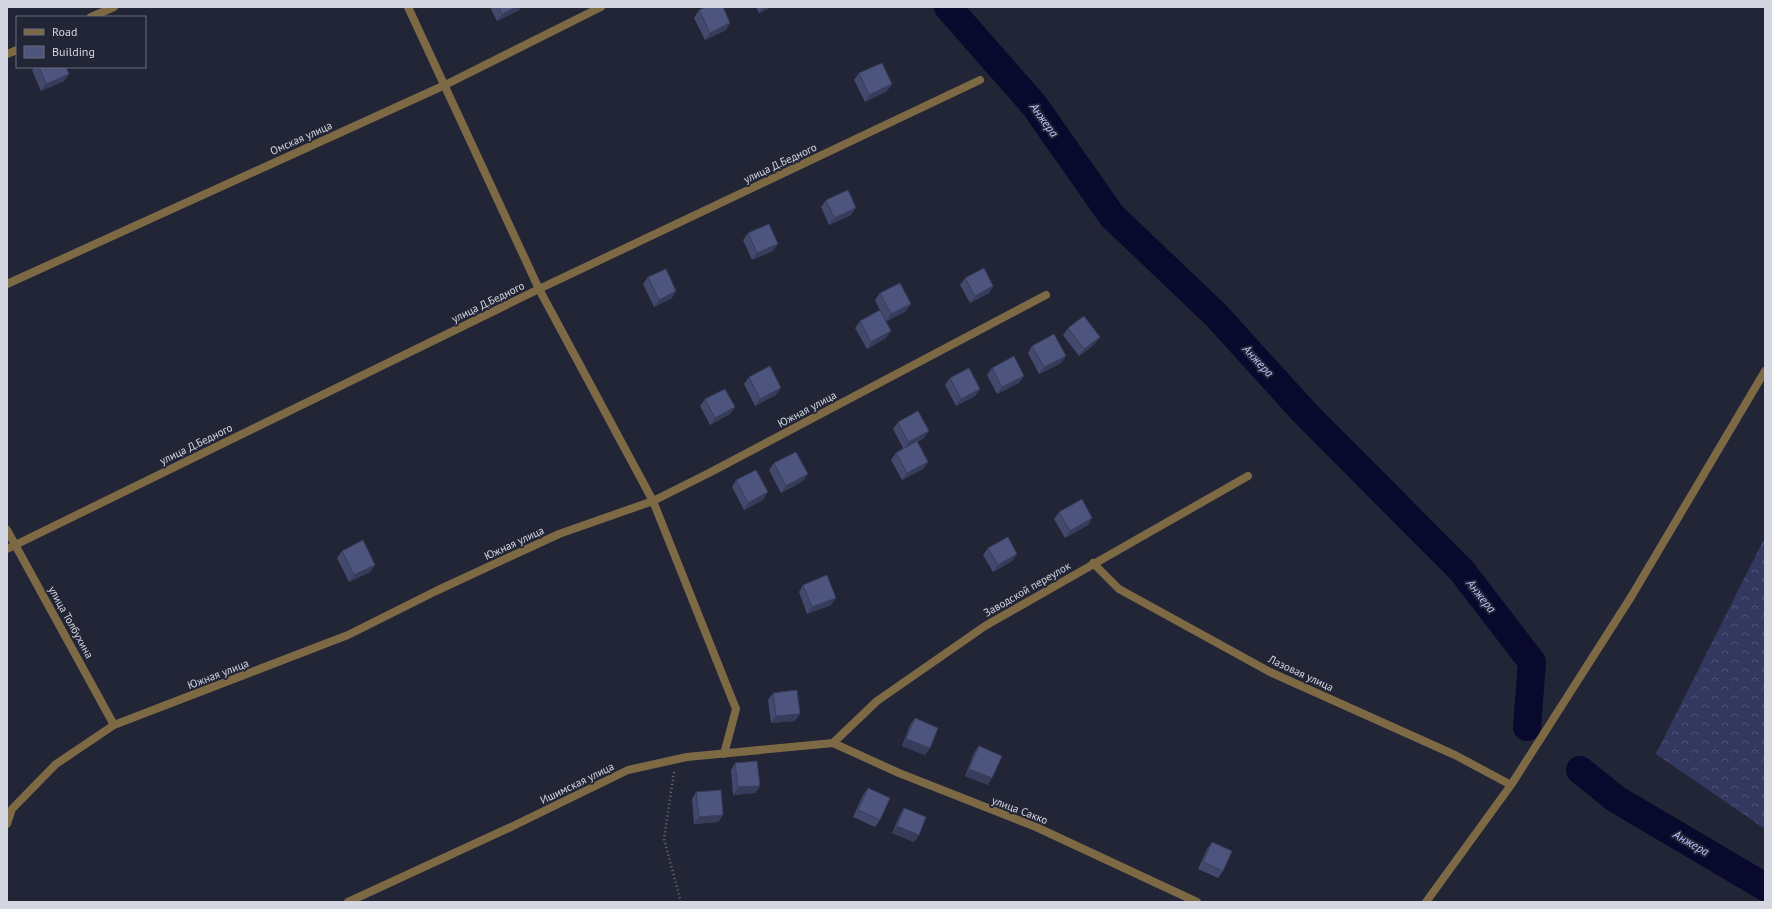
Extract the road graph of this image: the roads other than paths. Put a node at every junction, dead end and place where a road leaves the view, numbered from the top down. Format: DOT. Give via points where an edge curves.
graph roads {
  1 [pos="114,7"];
  2 [pos="408,7"];
  3 [pos="601,7"];
  4 [pos="93,16"];
  5 [pos="980,80"];
  6 [pos="445,85"];
  7 [pos="7,284"];
  8 [pos="539,289"];
  9 [pos="1046,295"];
  10 [pos="1765,372"];
  11 [pos="1248,476"];
  12 [pos="653,501"];
  13 [pos="7,530"];
  14 [pos="16,544"];
  15 [pos="7,548"];
  16 [pos="1094,563"];
  17 [pos="114,725"];
  18 [pos="833,743"];
  19 [pos="724,754"];
  20 [pos="1511,785"];
  21 [pos="7,824"];
  22 [pos="348,902"];
  23 [pos="1196,902"];
  24 [pos="1426,902"];
  1 -- 4 [label="street"];
  2 -- 6 [label="street"];
  3 -- 6 [label="street, Омская улица"];
  5 -- 8 [label="street, улица Д.Бедного"];
  6 -- 7 [label="street, Омская улица"];
  6 -- 8 [label="street"];
  8 -- 12 [label="street"];
  8 -- 14 [label="street, улица Д.Бедного"];
  9 -- 12 [label="street, Южная улица"];
  10 -- 20 [label="street" via="1631,597"];
  11 -- 16 [label="street, Заводской переулок"];
  12 -- 17 [label="street, Южная улица" via="559,534 348,635"];
  12 -- 19 [label="street" via="736,709"];
  13 -- 14 [label="street, улица Толбухина"];
  14 -- 15 [label="street, улица Д.Бедного"];
  14 -- 17 [label="street, улица Толбухина"];
  16 -- 18 [label="street, Заводской переулок" via="985,626 877,701"];
  16 -- 20 [label="street, Лазовая улица" via="1119,589 1270,672 1455,755"];
  17 -- 21 [label="street, Южная улица" via="56,764 12,809"];
  18 -- 19 [label="street, Ишимская улица"];
  18 -- 23 [label="street, улица Сакко" via="899,773 1036,827"];
  19 -- 22 [label="street, Ишимская улица" via="687,757 628,770"];
  20 -- 24 [label="street"];
}
